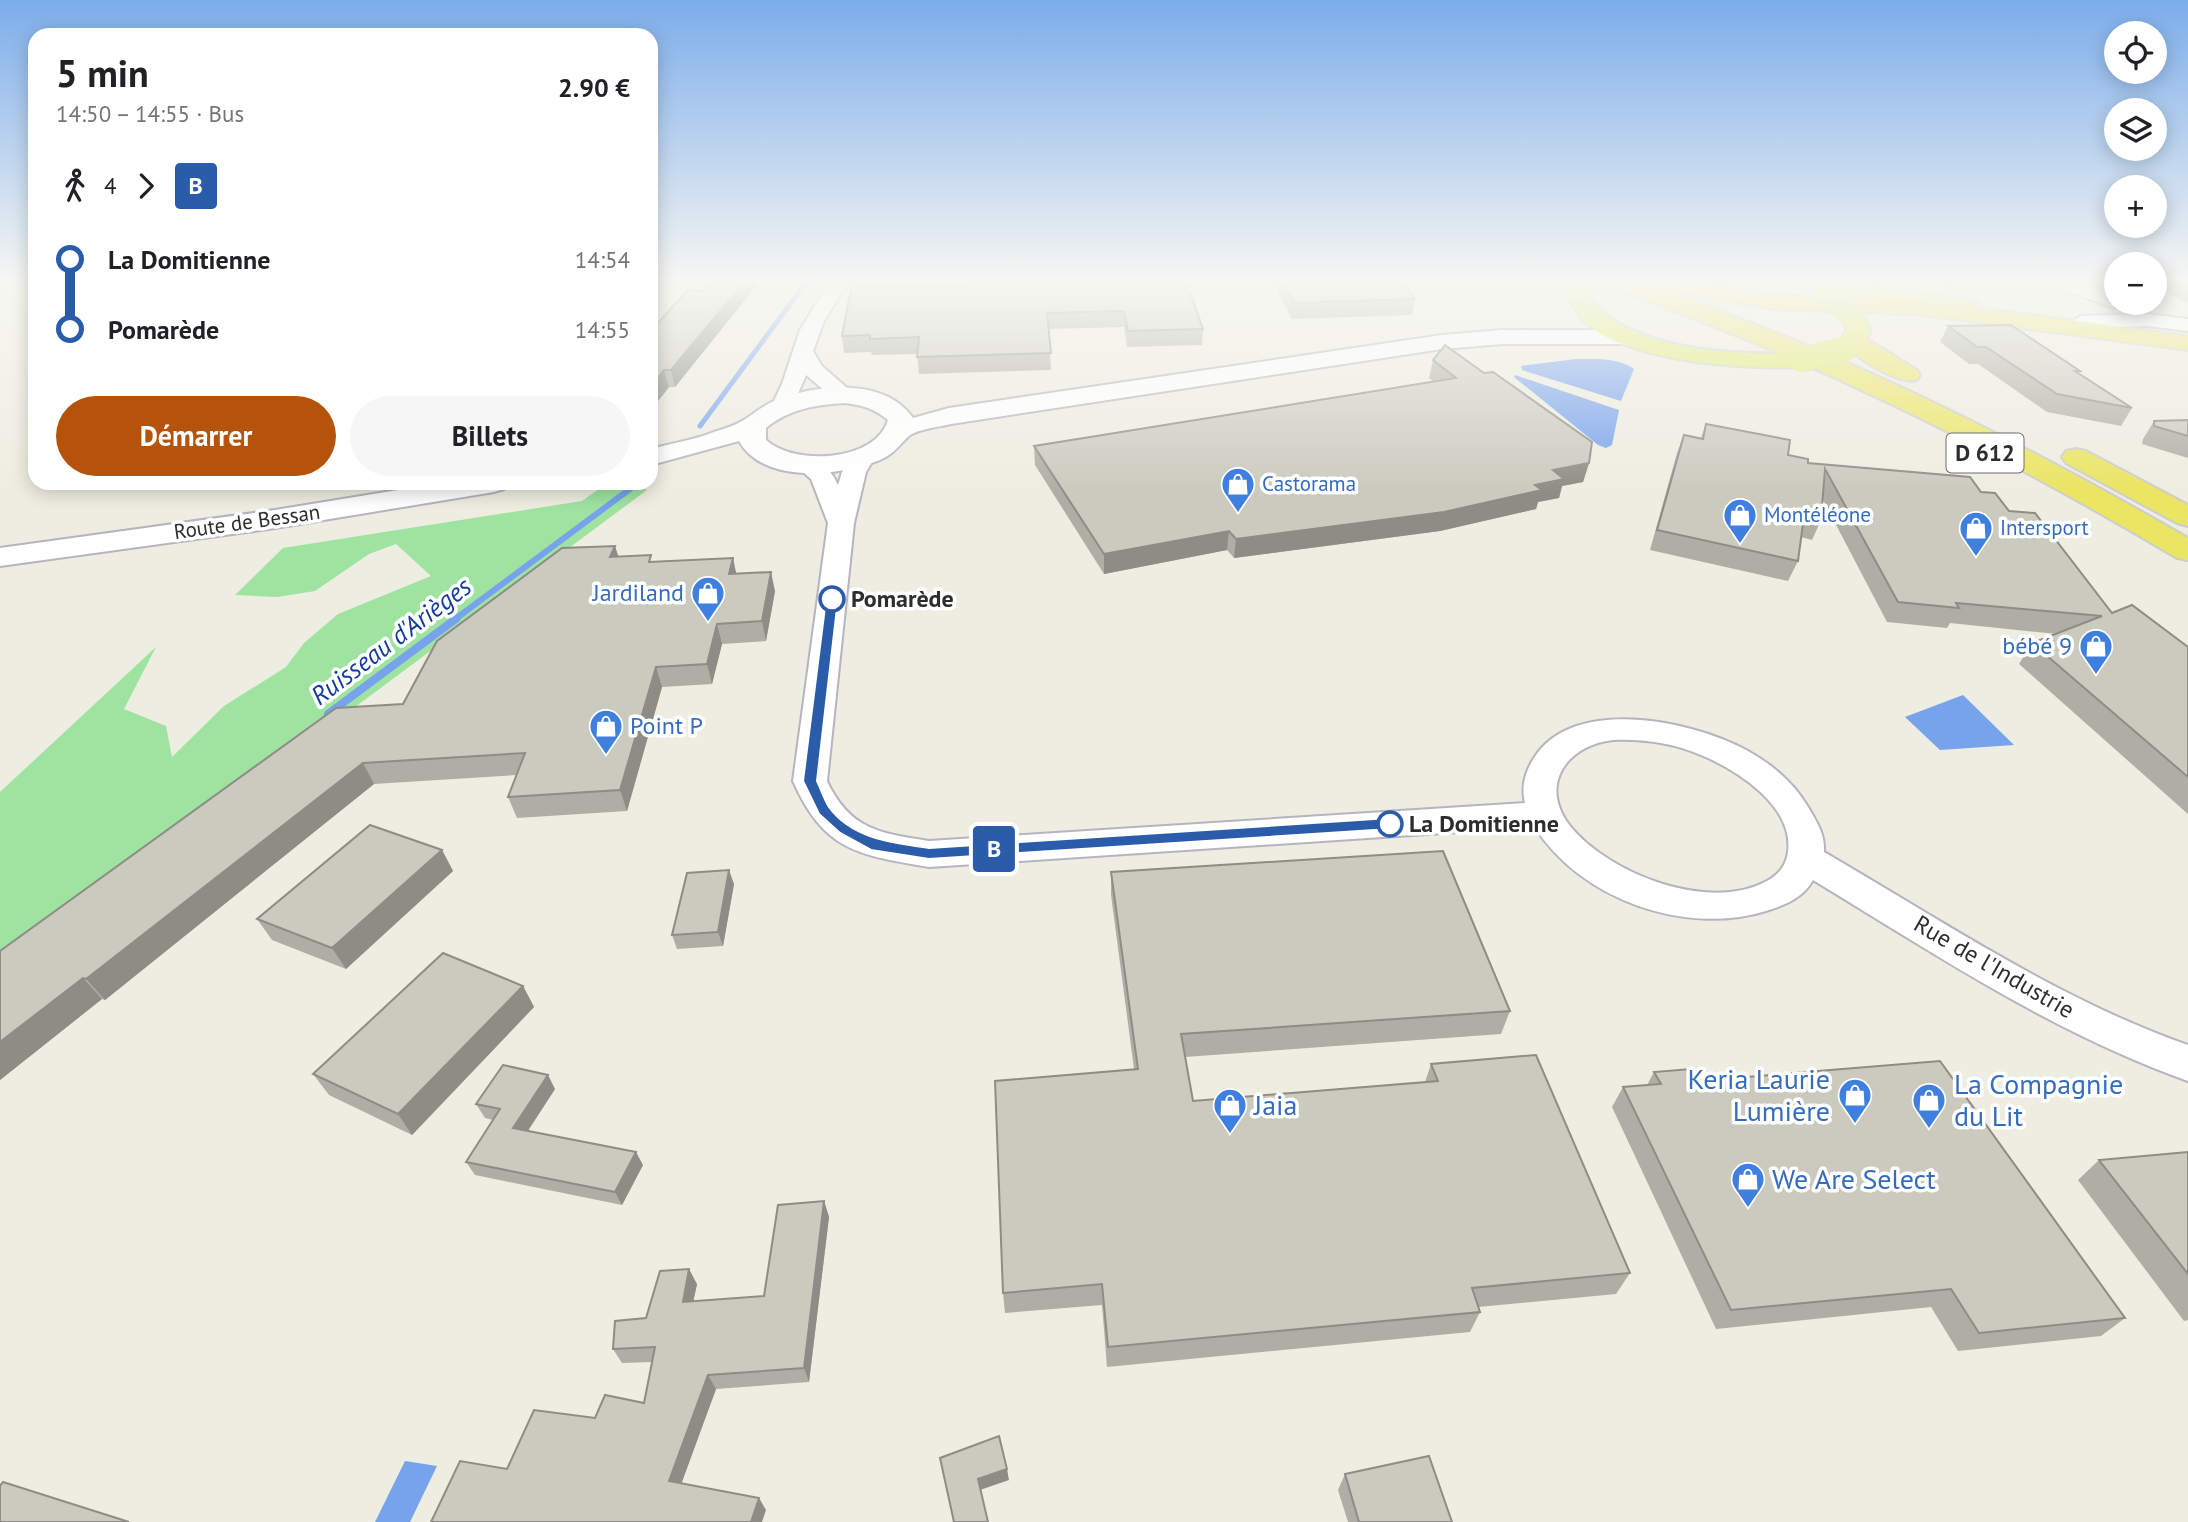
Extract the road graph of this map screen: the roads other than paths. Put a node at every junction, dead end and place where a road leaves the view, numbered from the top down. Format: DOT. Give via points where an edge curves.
graph roads {
  1 [pos="802,351"];
  2 [pos="803,351"];
  3 [pos="1316,351"];
  4 [pos="1381,351"];
  5 [pos="1681,351"];
  6 [pos="1797,351"];
  7 [pos="1817,351"];
  8 [pos="1825,351"];
  9 [pos="1870,351"];
  10 [pos="1770,362"];
  11 [pos="844,395"];
  12 [pos="783,405"];
  13 [pos="887,405"];
  14 [pos="901,429"];
  15 [pos="757,439"];
  16 [pos="658,456"];
  17 [pos="863,457"];
  18 [pos="806,464"];
  19 [pos="451,490"];
  20 [pos="2188,517"];
  21 [pos="841,523"];
  22 [pos="2188,532"];
  23 [pos="2188,551"];
  24 [pos="0,557"];
  25 [pos="2188,569"];
  26 [pos="1544,811"];
  27 [pos="1806,858"];
  28 [pos="2188,1063"];
  1 -- 12 [label="street" via="799,374"];
  2 -- 11 [label="street" via="813,370"];
  3 -- 13 [label="street" via="973,403"];
  4 -- 14 [label="street" via="949,416"];
  5 -- 10 [label="main road"];
  6 -- 23 [label="highway, D 612" via="2098,498"];
  7 -- 10 [label="main road, bridge" via="1801,360"];
  8 -- 22 [label="highway, D 612" via="1922,394"];
  9 -- 20 [label="highway, D 612" via="1911,377"];
  10 -- 25 [label="highway, D 612" via="1832,380 1957,438"];
  11 -- 12 [label="street"];
  11 -- 13 [label="street"];
  12 -- 15 [label="street" via="767,413"];
  13 -- 14 [label="street" via="901,419"];
  14 -- 17 [label="street" via="888,445"];
  15 -- 16 [label="street"];
  15 -- 18 [label="street" via="781,460"];
  17 -- 18 [label="street"];
  17 -- 21 [label="street" via="854,472"];
  18 -- 21 [label="street" via="822,476"];
  19 -- 24 [label="street, Route de Bessan"];
  21 -- 26 [label="street" via="810,781 824,810 871,844 929,854"];
  26 -- 27 [label="street" via="1556,833 1577,855 1604,874 1667,900 1730,906 1767,898 1793,881"];
  26 -- 27 [label="street" via="1539,782 1549,758 1572,740 1603,731 1663,733 1721,751 1776,787 1794,809 1805,834"];
  27 -- 28 [label="street, Rue de l'Industrie" via="2018,985 2140,1046"];
}
